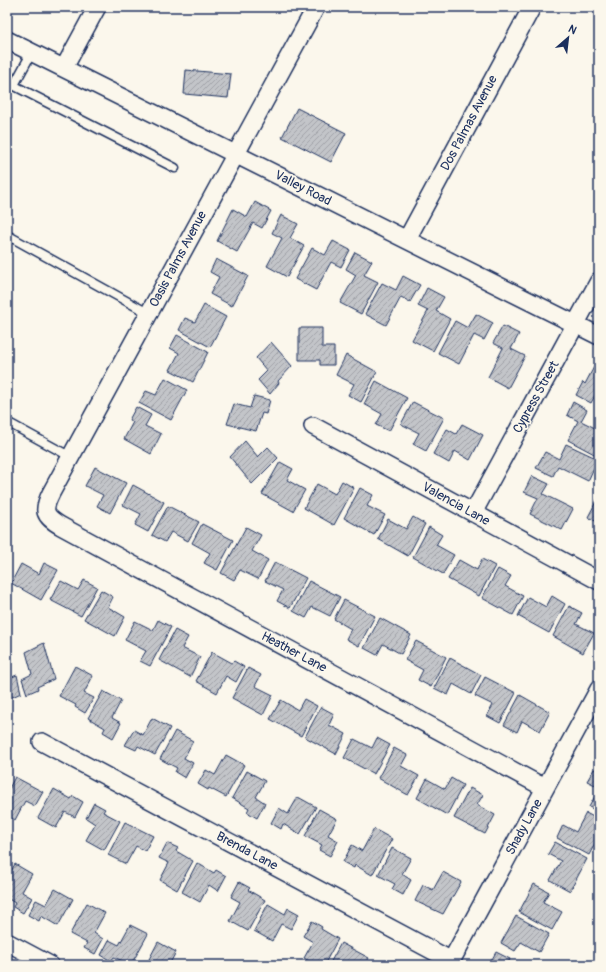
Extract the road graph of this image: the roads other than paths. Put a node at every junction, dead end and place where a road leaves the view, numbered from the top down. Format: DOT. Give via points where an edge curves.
graph roads {
  1 [pos="97,7"];
  2 [pos="316,7"];
  3 [pos="532,7"];
  4 [pos="7,40"];
  5 [pos="32,52"];
  6 [pos="64,68"];
  7 [pos="11,83"];
  8 [pos="235,154"];
  9 [pos="175,168"];
  10 [pos="7,235"];
  11 [pos="407,239"];
  12 [pos="599,281"];
  13 [pos="148,313"];
  14 [pos="576,324"];
  15 [pos="599,336"];
  16 [pos="7,422"];
  17 [pos="313,426"];
  18 [pos="71,457"];
  19 [pos="45,513"];
  20 [pos="473,513"];
  21 [pos="599,581"];
  22 [pos="599,689"];
  23 [pos="42,742"];
  24 [pos="545,788"];
  25 [pos="7,942"];
  26 [pos="450,963"];
  27 [pos="50,965"];
  1 -- 6 [label="street"];
  2 -- 8 [label="street, Oasis Palms Avenue"];
  3 -- 11 [label="street, Dos Palmas Avenue"];
  4 -- 5 [label="street, Valley Road"];
  5 -- 6 [label="street, Valley Road"];
  5 -- 7 [label="lane"];
  6 -- 8 [label="street, Valley Road"];
  7 -- 9 [label="lane"];
  8 -- 11 [label="street, Valley Road"];
  8 -- 13 [label="street, Oasis Palms Avenue"];
  10 -- 13 [label="lane"];
  11 -- 14 [label="street, Valley Road"];
  12 -- 14 [label="street, Cypress Street"];
  13 -- 18 [label="street, Oasis Palms Avenue"];
  14 -- 15 [label="street, Valley Road"];
  14 -- 20 [label="street, Cypress Street"];
  16 -- 18 [label="lane"];
  17 -- 20 [label="street, Valencia Lane"];
  18 -- 19 [label="street, Oasis Palms Avenue" via="46,504"];
  19 -- 24 [label="street, Heather Lane" via="61,526"];
  20 -- 21 [label="street, Valencia Lane"];
  22 -- 24 [label="street, Shady Lane"];
  23 -- 26 [label="street, Brenda Lane"];
  24 -- 26 [label="street, Shady Lane"];
  25 -- 27 [label="street"];
}
